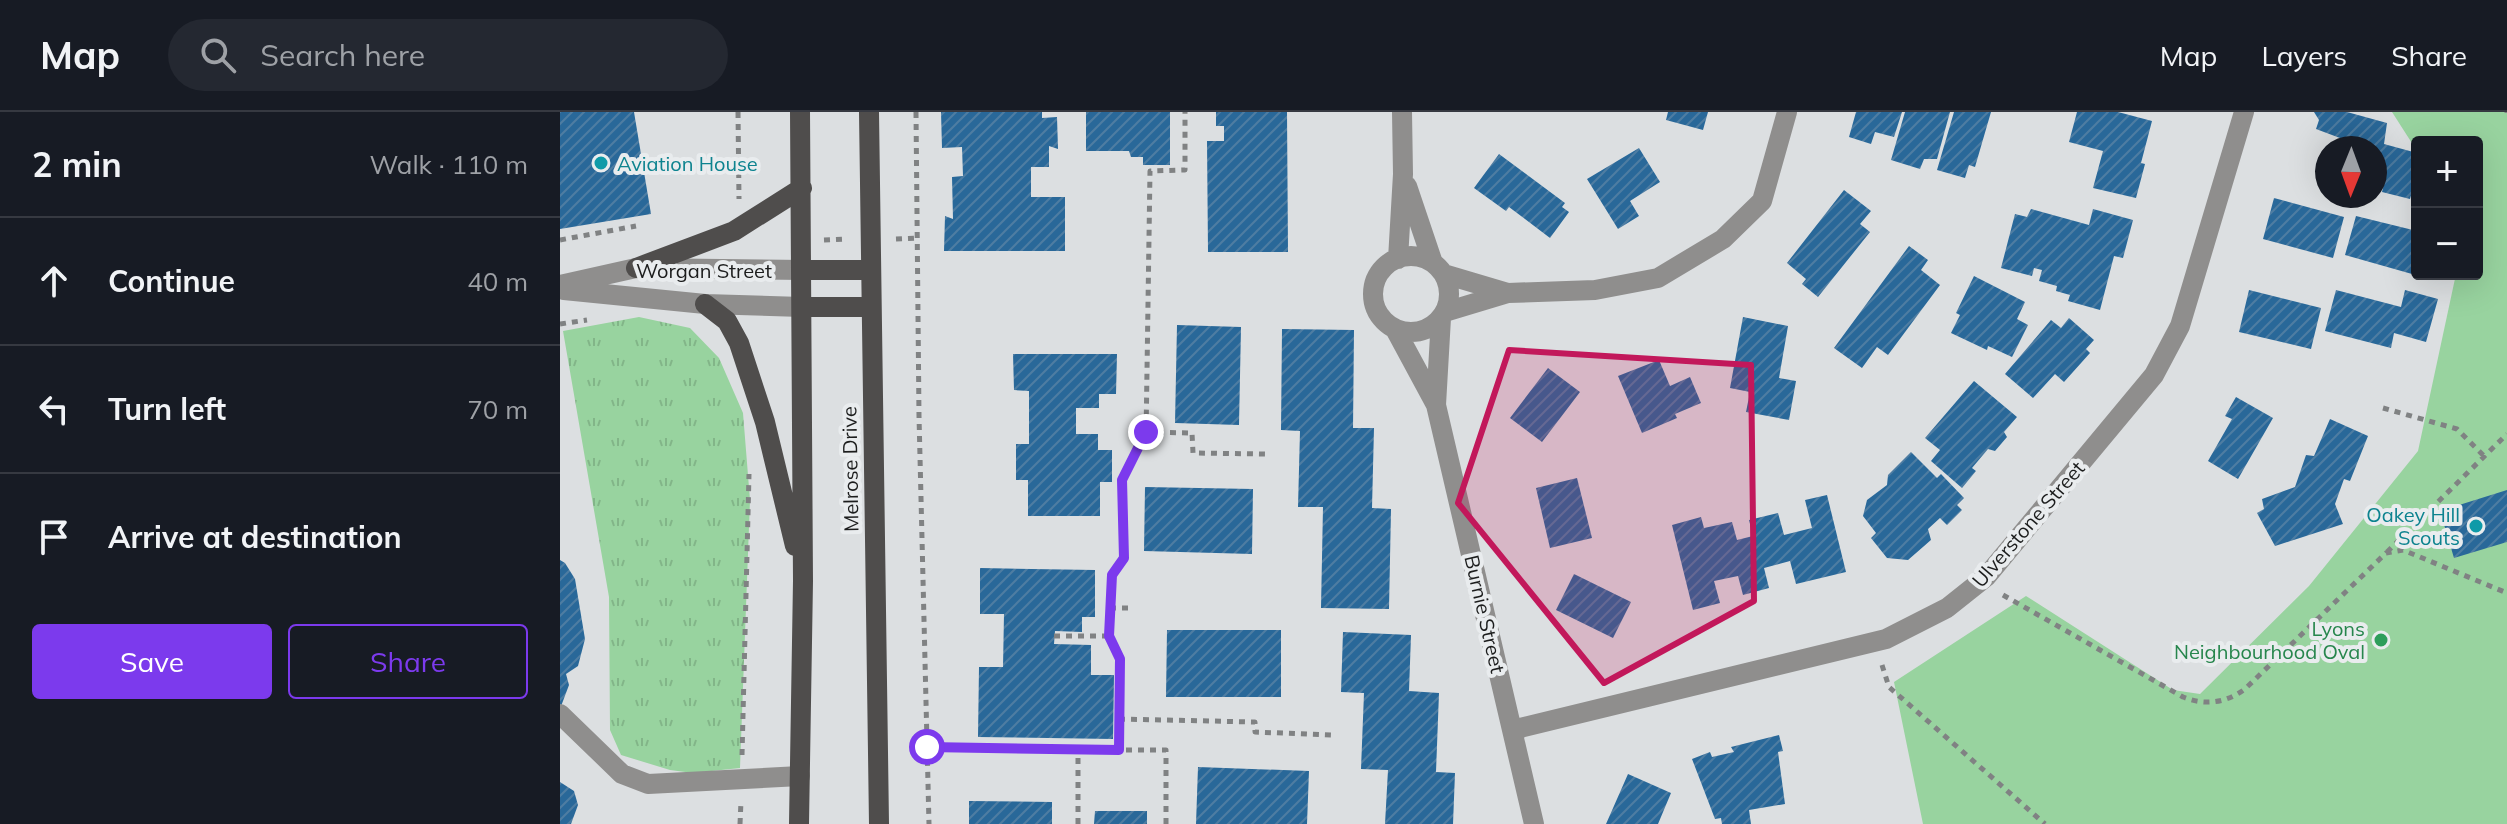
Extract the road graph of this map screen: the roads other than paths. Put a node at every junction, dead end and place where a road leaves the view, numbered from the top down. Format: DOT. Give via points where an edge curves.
graph roads {
  1 [pos="800,112"];
  2 [pos="869,112"];
  3 [pos="1402,112"];
  4 [pos="1787,112"];
  5 [pos="2244,112"];
  6 [pos="1403,174"];
  7 [pos="802,188"];
  8 [pos="1398,259"];
  9 [pos="636,268"];
  10 [pos="1438,269"];
  11 [pos="803,270"];
  12 [pos="870,270"];
  13 [pos="560,288"];
  14 [pos="1508,293"];
  15 [pos="705,304"];
  16 [pos="802,307"];
  17 [pos="871,307"];
  18 [pos="1443,315"];
  19 [pos="1395,329"];
  20 [pos="1436,405"];
  21 [pos="803,581"];
  22 [pos="560,714"];
  23 [pos="1512,730"];
  24 [pos="800,776"];
  25 [pos="799,824"];
  26 [pos="879,824"];
  27 [pos="1534,824"];
  1 -- 7 [label="main road"];
  2 -- 12 [label="main road, Melrose Drive"];
  3 -- 6 [label="street"];
  4 -- 14 [label="street" via="1762,201 1723,239 1658,278 1595,290"];
  5 -- 23 [label="street, Ulverstone Street" via="2180,326 2154,375 1986,577 1947,608 1886,639"];
  6 -- 8 [label="street"];
  6 -- 10 [label="street"];
  7 -- 9 [label="main road" via="734,231"];
  7 -- 11 [label="main road"];
  8 -- 10 [label="street" via="1410,256"];
  8 -- 19 [label="street" via="1383,269 1374,287 1377,310"];
  9 -- 11 [label="street, Worgan Street"];
  9 -- 13 [label="street, Worgan Street"];
  10 -- 14 [label="street"];
  10 -- 18 [label="street" via="1448,286"];
  11 -- 12 [label="main road"];
  11 -- 16 [label="main road"];
  12 -- 17 [label="main road, Melrose Drive"];
  13 -- 15 [label="street, Worgan Street"];
  14 -- 18 [label="street"];
  15 -- 16 [label="street, Worgan Street"];
  15 -- 21 [label="main road" via="727,321 739,343 765,422"];
  16 -- 17 [label="main road"];
  16 -- 21 [label="main road"];
  17 -- 26 [label="main road, Melrose Drive"];
  18 -- 19 [label="street" via="1420,331"];
  18 -- 20 [label="street, Burnie Street"];
  19 -- 20 [label="street, Burnie Street"];
  20 -- 23 [label="street, Burnie Street"];
  21 -- 24 [label="main road"];
  22 -- 24 [label="street" via="622,774 648,784"];
  23 -- 27 [label="street, Burnie Street"];
  24 -- 25 [label="main road"];
}
